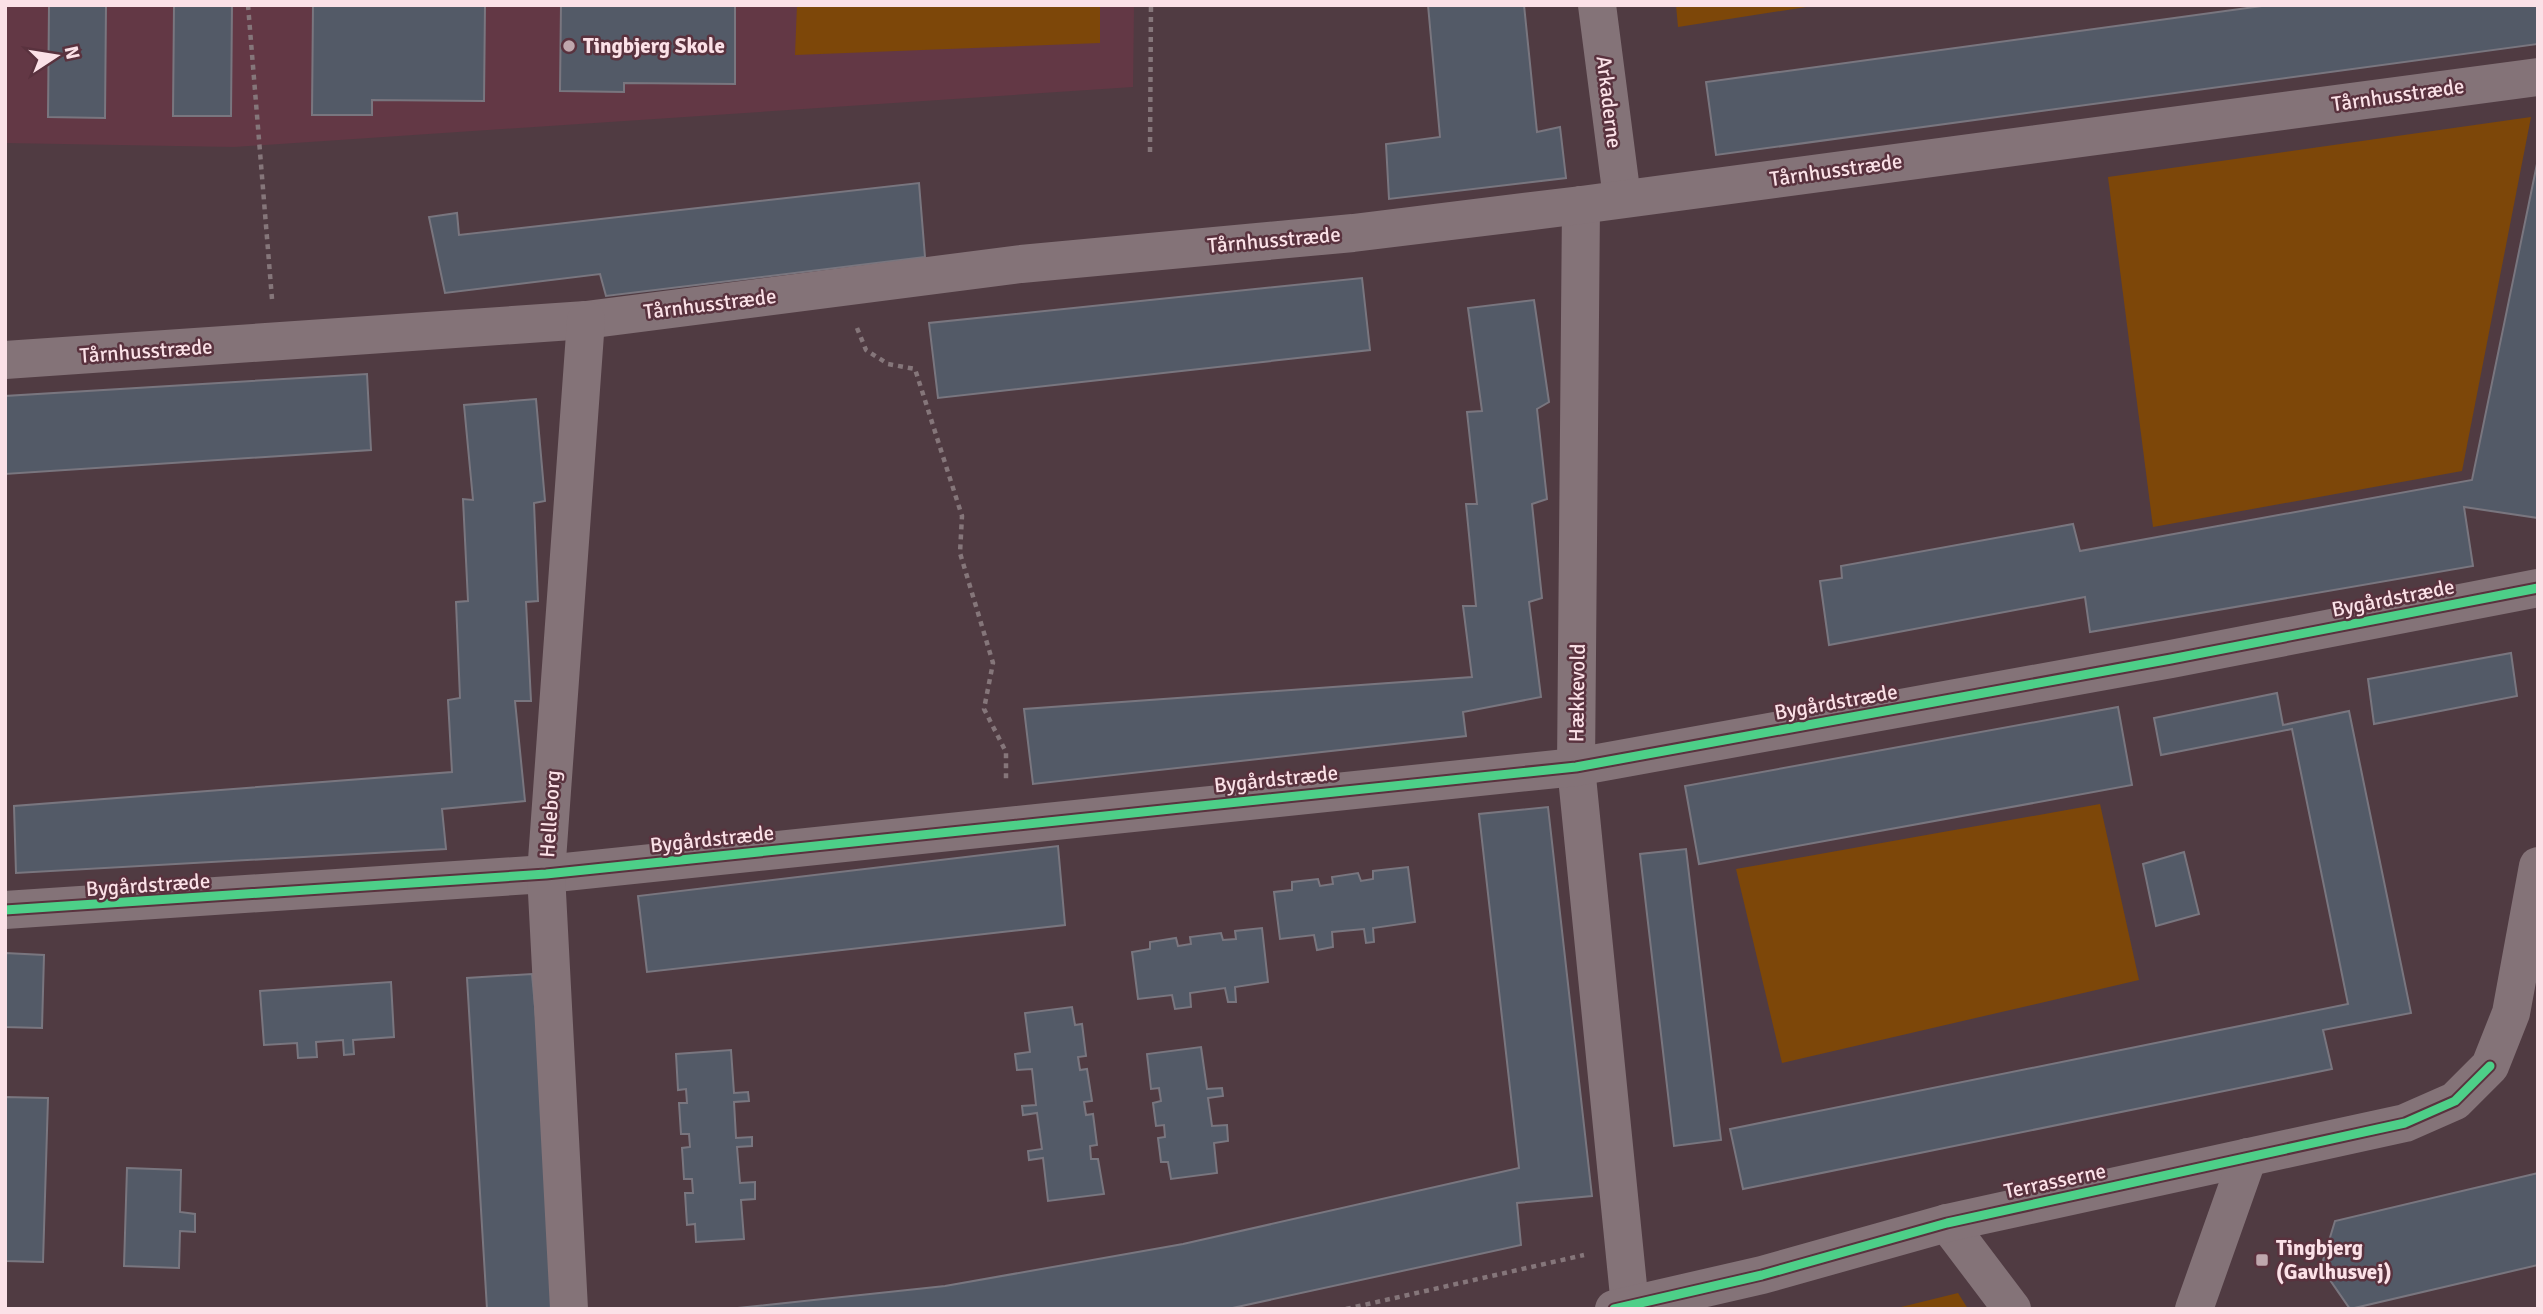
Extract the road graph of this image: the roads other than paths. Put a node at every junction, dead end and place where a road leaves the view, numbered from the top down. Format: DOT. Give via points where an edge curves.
graph roads {
  1 [pos="1597,5"];
  2 [pos="2538,77"];
  3 [pos="1622,198"];
  4 [pos="1581,205"];
  5 [pos="586,320"];
  6 [pos="5,360"];
  7 [pos="2538,588"];
  8 [pos="1576,767"];
  9 [pos="2538,866"];
  10 [pos="546,874"];
  11 [pos="5,910"];
  12 [pos="2248,1157"];
  13 [pos="1947,1223"];
  14 [pos="1758,1292"];
  15 [pos="1622,1307"];
  16 [pos="569,1309"];
  17 [pos="2012,1309"];
  18 [pos="2194,1309"];
  1 -- 3 [label="street, Arkaderne"];
  2 -- 3 [label="street, Tårnhusstræde"];
  3 -- 4 [label="street, Tårnhusstræde"];
  4 -- 5 [label="street, Tårnhusstræde" via="1353,233 1021,264"];
  4 -- 8 [label="street, Hækkevold"];
  5 -- 6 [label="street, Tårnhusstræde"];
  5 -- 10 [label="street, Helleborg"];
  7 -- 8 [label="street, Bygårdstræde"];
  8 -- 10 [label="street, Bygårdstræde"];
  8 -- 15 [label="street, Hækkevold" via="1624,1245"];
  9 -- 12 [label="street, Terrasserne" via="2511,1013 2490,1066 2455,1101 2404,1123"];
  10 -- 11 [label="street, Bygårdstræde"];
  10 -- 16 [label="street, Helleborg"];
  12 -- 13 [label="street, Terrasserne"];
  12 -- 18 [label="street"];
  13 -- 14 [label="street, Terrasserne"];
  13 -- 17 [label="street"];
  14 -- 15 [label="street, Terrasserne"];
}
